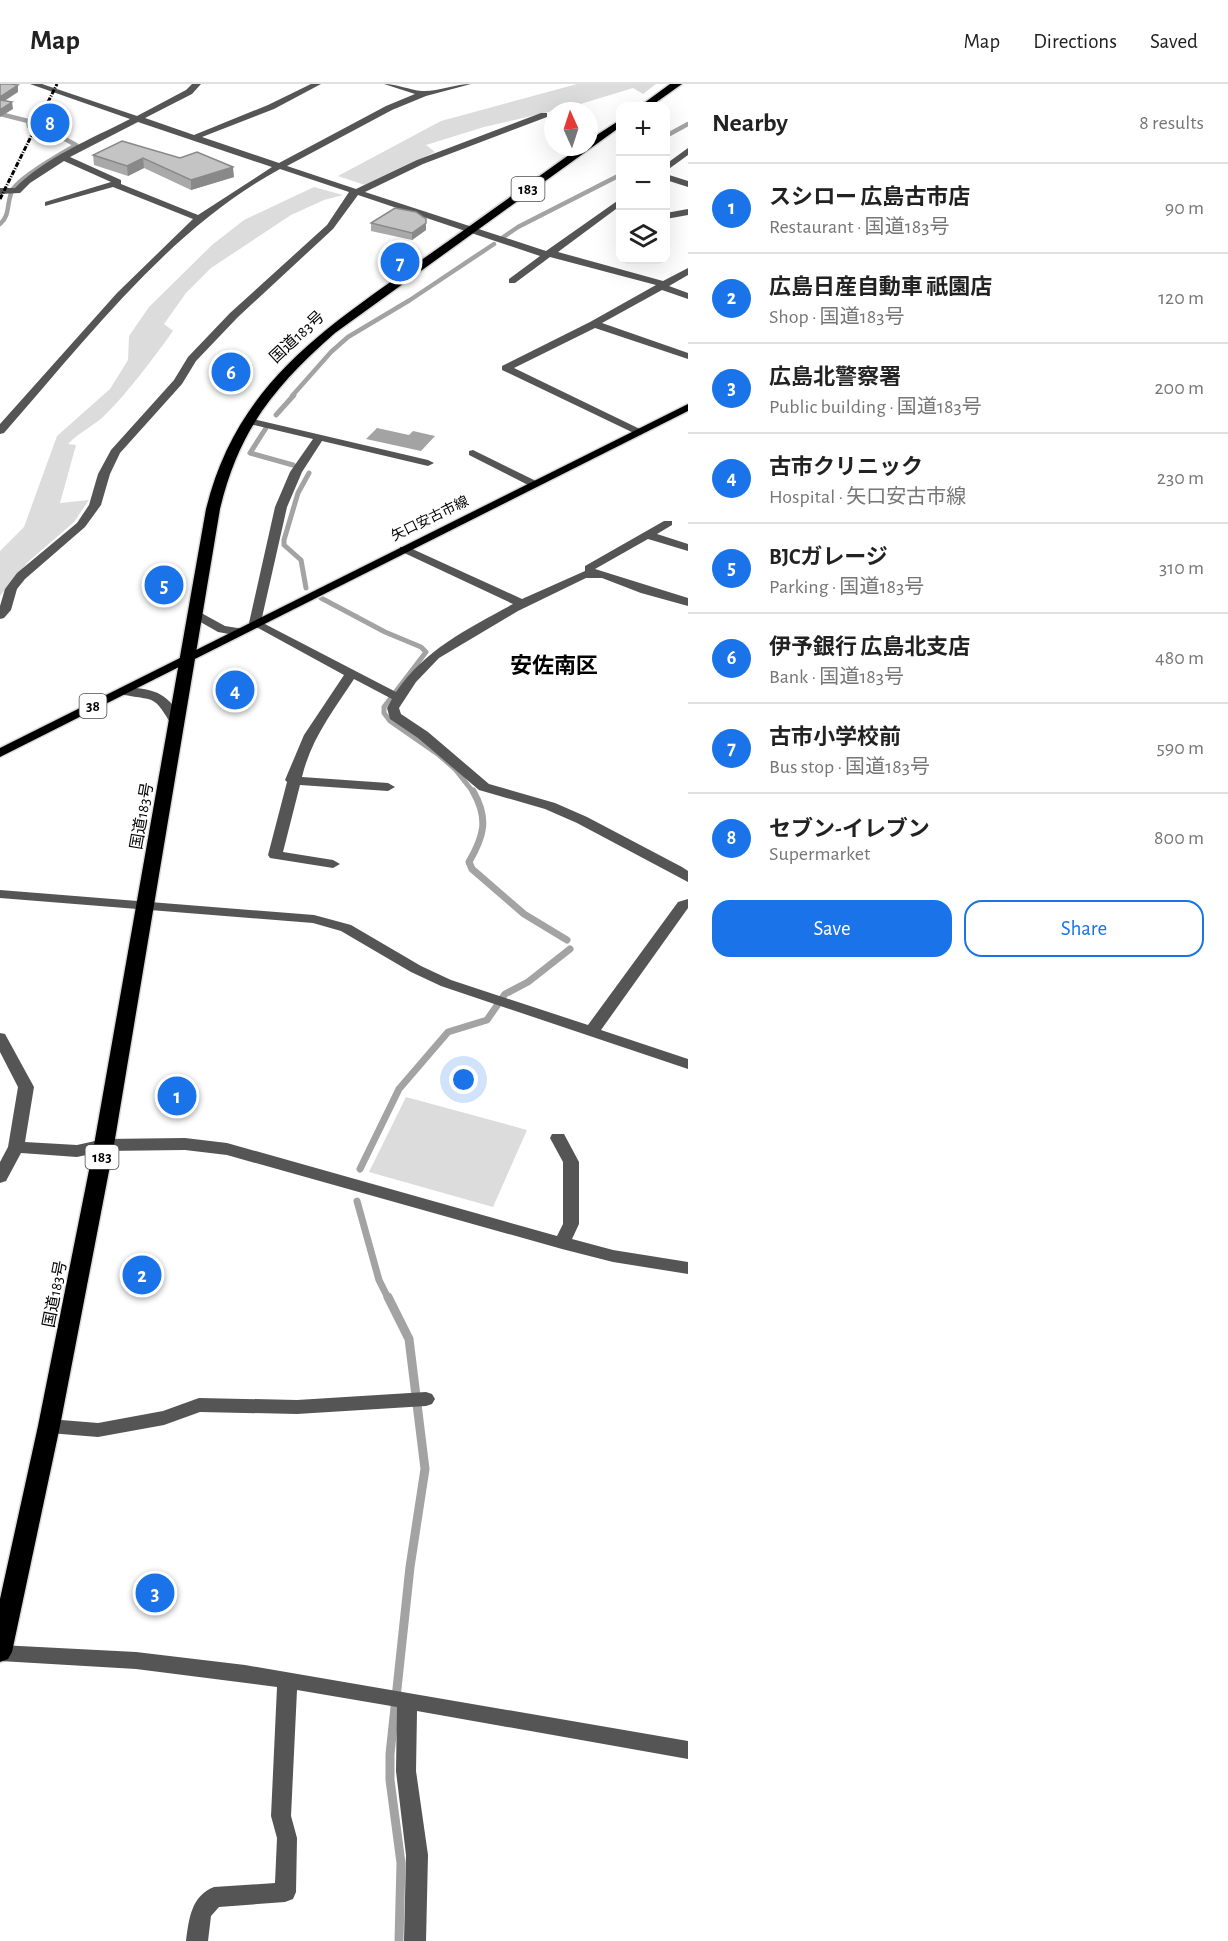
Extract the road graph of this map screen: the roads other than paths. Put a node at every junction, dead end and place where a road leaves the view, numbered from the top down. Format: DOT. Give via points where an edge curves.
graph roads {
  1 [pos="34,84"];
  2 [pos="197,84"];
  3 [pos="317,84"];
  4 [pos="388,84"];
  5 [pos="417,84"];
  6 [pos="467,84"];
  7 [pos="677,84"];
  8 [pos="406,88"];
  9 [pos="423,94"];
  10 [pos="651,102"];
  11 [pos="544,115"];
  12 [pos="139,118"];
  13 [pos="616,126"];
  14 [pos="195,137"];
  15 [pos="598,139"];
  16 [pos="688,151"];
  17 [pos="574,156"];
  18 [pos="63,157"];
  19 [pos="281,165"];
  20 [pos="670,165"];
  21 [pos="670,178"];
  22 [pos="114,184"];
  23 [pos="688,184"];
  24 [pos="0,191"];
  25 [pos="359,191"];
  26 [pos="48,204"];
  27 [pos="616,206"];
  28 [pos="688,212"];
  29 [pos="670,215"];
  30 [pos="199,218"];
  31 [pos="470,231"];
  32 [pos="549,254"];
  33 [pos="688,272"];
  34 [pos="512,281"];
  35 [pos="662,285"];
  36 [pos="688,296"];
  37 [pos="594,324"];
  38 [pos="688,356"];
  39 [pos="688,407"];
  40 [pos="249,421"];
  41 [pos="0,431"];
  42 [pos="638,432"];
  43 [pos="319,438"];
  44 [pos="473,453"];
  45 [pos="428,463"];
  46 [pos="534,484"];
  47 [pos="668,524"];
  48 [pos="648,535"];
  49 [pos="688,548"];
  50 [pos="404,549"];
  51 [pos="591,572"];
  52 [pos="688,602"];
  53 [pos="522,604"];
  54 [pos="194,613"];
  55 [pos="0,615"];
  56 [pos="255,623"];
  57 [pos="240,632"];
  58 [pos="186,659"];
  59 [pos="351,674"];
  60 [pos="124,691"];
  61 [pos="394,695"];
  62 [pos="178,724"];
  63 [pos="0,753"];
  64 [pos="292,780"];
  65 [pos="388,787"];
  66 [pos="333,864"];
  67 [pos="686,874"];
  68 [pos="0,894"];
  69 [pos="688,903"];
  70 [pos="147,907"];
  71 [pos="591,1031"];
  72 [pos="0,1038"];
  73 [pos="688,1064"];
  74 [pos="558,1138"];
  75 [pos="104,1144"];
  76 [pos="16,1147"];
  77 [pos="0,1177"];
  78 [pos="562,1243"];
  79 [pos="688,1268"];
  80 [pos="417,1400"];
  81 [pos="49,1426"];
  82 [pos="0,1652"];
  83 [pos="287,1680"];
  84 [pos="406,1700"];
  85 [pos="688,1750"];
  86 [pos="197,1941"];
  87 [pos="415,1941"];
  1 -- 12 [label="street"];
  2 -- 12 [label="street"];
  3 -- 14 [label="street"];
  4 -- 8 [label="street"];
  5 -- 8 [label="street"];
  6 -- 9 [label="street"];
  7 -- 10 [label="highway"];
  8 -- 9 [label="street"];
  9 -- 19 [label="street"];
  11 -- 25 [label="street" via="420,162"];
  12 -- 14 [label="street"];
  12 -- 18 [label="street"];
  13 -- 15 [label="highway, 国道183号 / 183"];
  14 -- 19 [label="street"];
  16 -- 20 [label="street"];
  17 -- 31 [label="highway, 国道183号 / 183"];
  18 -- 22 [label="street" via="118,182"];
  18 -- 24 [label="street" via="17,191"];
  19 -- 25 [label="street"];
  19 -- 30 [label="street"];
  21 -- 23 [label="street"];
  22 -- 26 [label="street"];
  22 -- 30 [label="street"];
  25 -- 31 [label="street"];
  25 -- 55 [label="street" via="346,201 330,227 192,359 178,382 115,452 95,505 81,525 21,576"];
  27 -- 32 [label="street"];
  28 -- 29 [label="street"];
  30 -- 41 [label="street" via="120,295"];
  31 -- 32 [label="street"];
  31 -- 40 [label="highway, 国道183号 / 183" via="331,330 294,363"];
  32 -- 34 [label="street"];
  32 -- 35 [label="street"];
  33 -- 35 [label="street"];
  35 -- 36 [label="street"];
  35 -- 37 [label="street"];
  37 -- 38 [label="street"];
  37 -- 42 [label="street" via="506,368"];
  39 -- 42 [label="main road, 矢口安古市線"];
  40 -- 43 [label="street"];
  40 -- 54 [label="highway, 国道183号 / 183" via="233,446 220,480"];
  42 -- 46 [label="main road, 矢口安古市線"];
  43 -- 45 [label="street"];
  43 -- 56 [label="street" via="296,472 281,507"];
  44 -- 46 [label="street"];
  46 -- 50 [label="main road, 矢口安古市線"];
  47 -- 48 [label="street"];
  48 -- 49 [label="street"];
  48 -- 51 [label="street" via="589,568"];
  50 -- 53 [label="street"];
  50 -- 56 [label="main road, 矢口安古市線"];
  51 -- 52 [label="street"];
  51 -- 53 [label="street"];
  53 -- 61 [label="street" via="436,654"];
  54 -- 57 [label="street" via="222,629"];
  54 -- 58 [label="highway, 国道183号 / 183"];
  56 -- 57 [label="main road, 矢口安古市線"];
  56 -- 59 [label="street"];
  57 -- 58 [label="main road, 矢口安古市線"];
  58 -- 60 [label="main road, 38"];
  58 -- 62 [label="highway, 国道183号 / 183"];
  59 -- 61 [label="street"];
  59 -- 64 [label="street" via="310,735"];
  60 -- 62 [label="street" via="153,694 168,702"];
  60 -- 63 [label="main road, 38"];
  61 -- 67 [label="street" via="395,716 484,787 582,820"];
  62 -- 70 [label="highway, 国道183号 / 183"];
  64 -- 65 [label="street"];
  64 -- 66 [label="street" via="275,855"];
  68 -- 70 [label="street"];
  69 -- 71 [label="street"];
  70 -- 71 [label="street" via="325,922 346,928 446,983"];
  70 -- 75 [label="highway, 国道183号 / 183"];
  71 -- 73 [label="street"];
  72 -- 76 [label="street" via="26,1087"];
  74 -- 78 [label="street" via="571,1162 571,1224"];
  75 -- 76 [label="street" via="77,1151"];
  75 -- 78 [label="street" via="185,1144 227,1149"];
  75 -- 81 [label="highway, 国道183号 / 183"];
  76 -- 77 [label="street"];
  78 -- 79 [label="street"];
  80 -- 81 [label="street" via="297,1407 199,1405 164,1418 98,1430"];
  81 -- 82 [label="highway, 国道183号 / 183"];
  82 -- 83 [label="street" via="182,1665"];
  83 -- 84 [label="street"];
  83 -- 86 [label="street" via="281,1816 287,1838 285,1892 214,1897 201,1912"];
  84 -- 85 [label="street"];
  84 -- 87 [label="street" via="406,1771 417,1855"];
}
